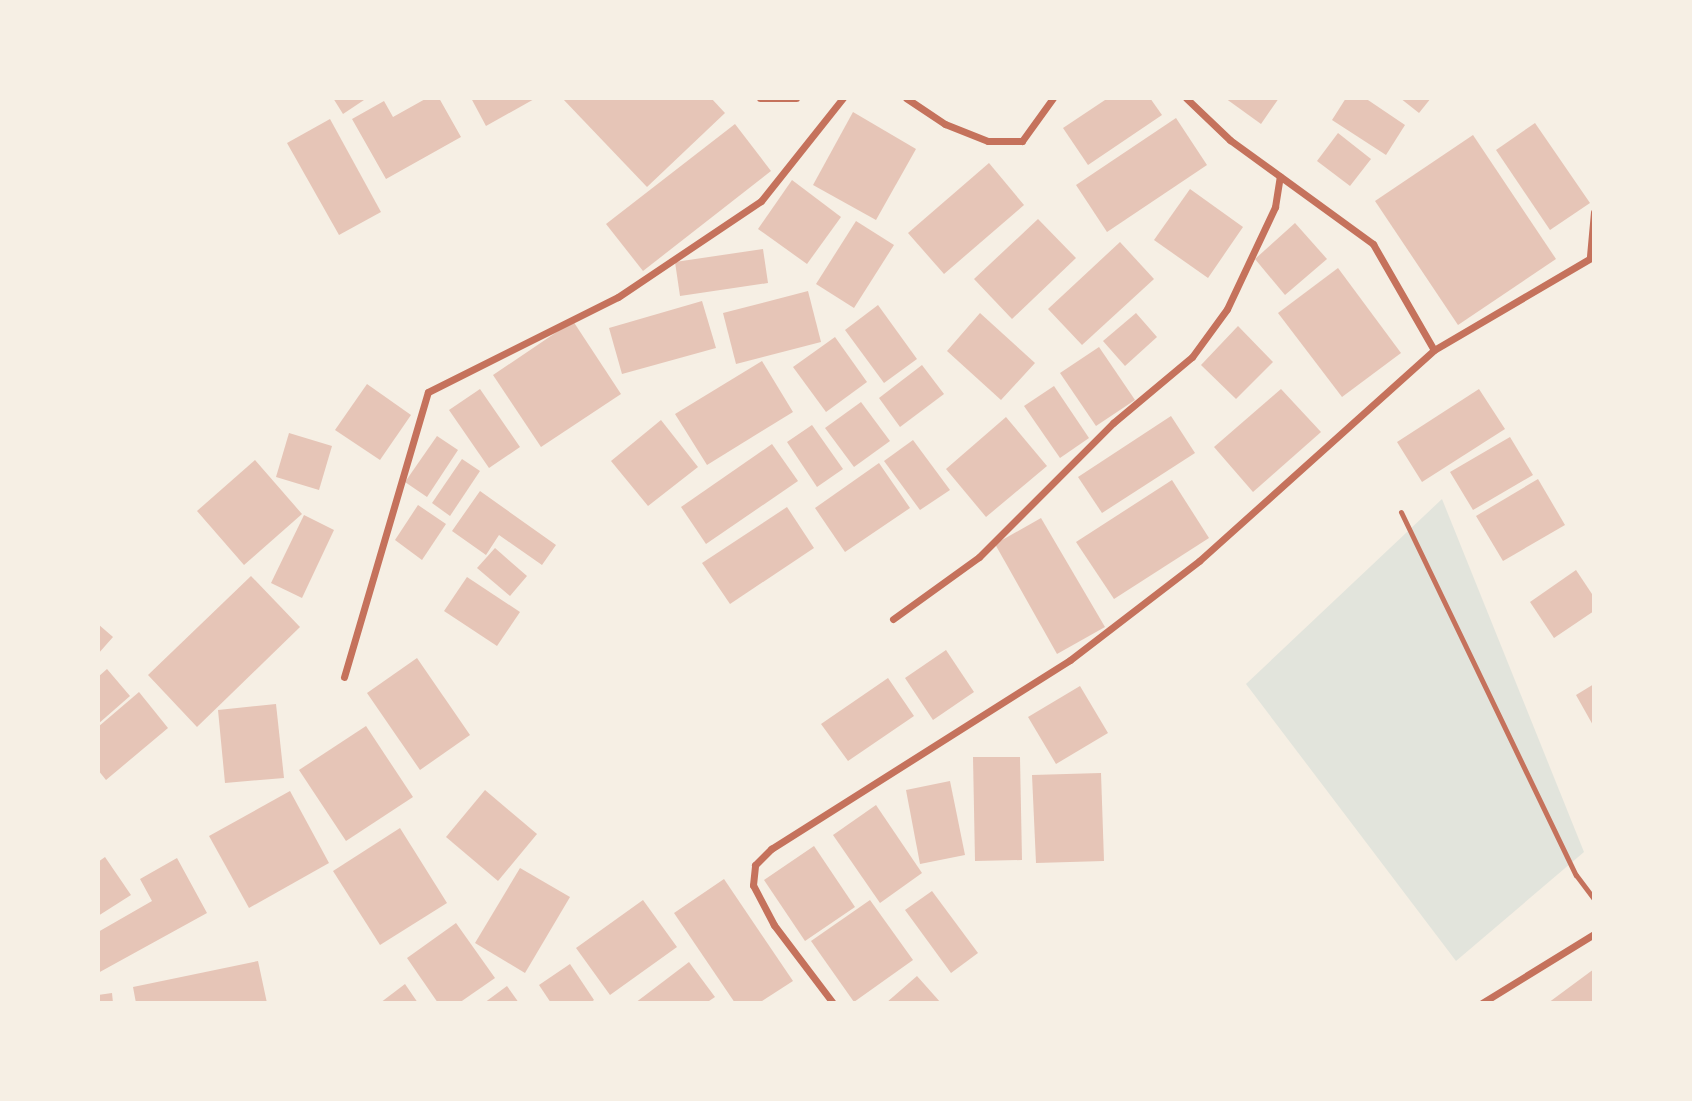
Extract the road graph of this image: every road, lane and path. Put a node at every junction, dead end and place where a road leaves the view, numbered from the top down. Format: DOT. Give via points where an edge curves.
graph roads {
  1 [pos="760,98"];
  2 [pos="796,98"];
  3 [pos="843,98"];
  4 [pos="906,98"];
  5 [pos="1053,98"];
  6 [pos="1186,98"];
  7 [pos="1280,176"];
  8 [pos="1594,212"];
  9 [pos="1592,256"];
  10 [pos="1434,350"];
  11 [pos="1401,512"];
  12 [pos="893,619"];
  13 [pos="344,677"];
  14 [pos="1594,899"];
  15 [pos="1594,934"];
  16 [pos="832,1003"];
  17 [pos="1482,1003"];
  1 -- 2 [label="street"];
  3 -- 13 [label="street" via="761,201 618,297 428,392"];
  4 -- 5 [label="street" via="945,124 988,141 1022,141 1033,133"];
  6 -- 7 [label="street"];
  7 -- 10 [label="street" via="1373,244"];
  7 -- 12 [label="street" via="1275,208 1227,309 1192,357 1113,423 979,557"];
  8 -- 9 [label="street"];
  9 -- 10 [label="street"];
  10 -- 16 [label="street" via="1199,561 1070,660 861,789 755,865 753,885 774,925"];
  11 -- 14 [label="lane" via="1576,875"];
  15 -- 17 [label="street"];
}
